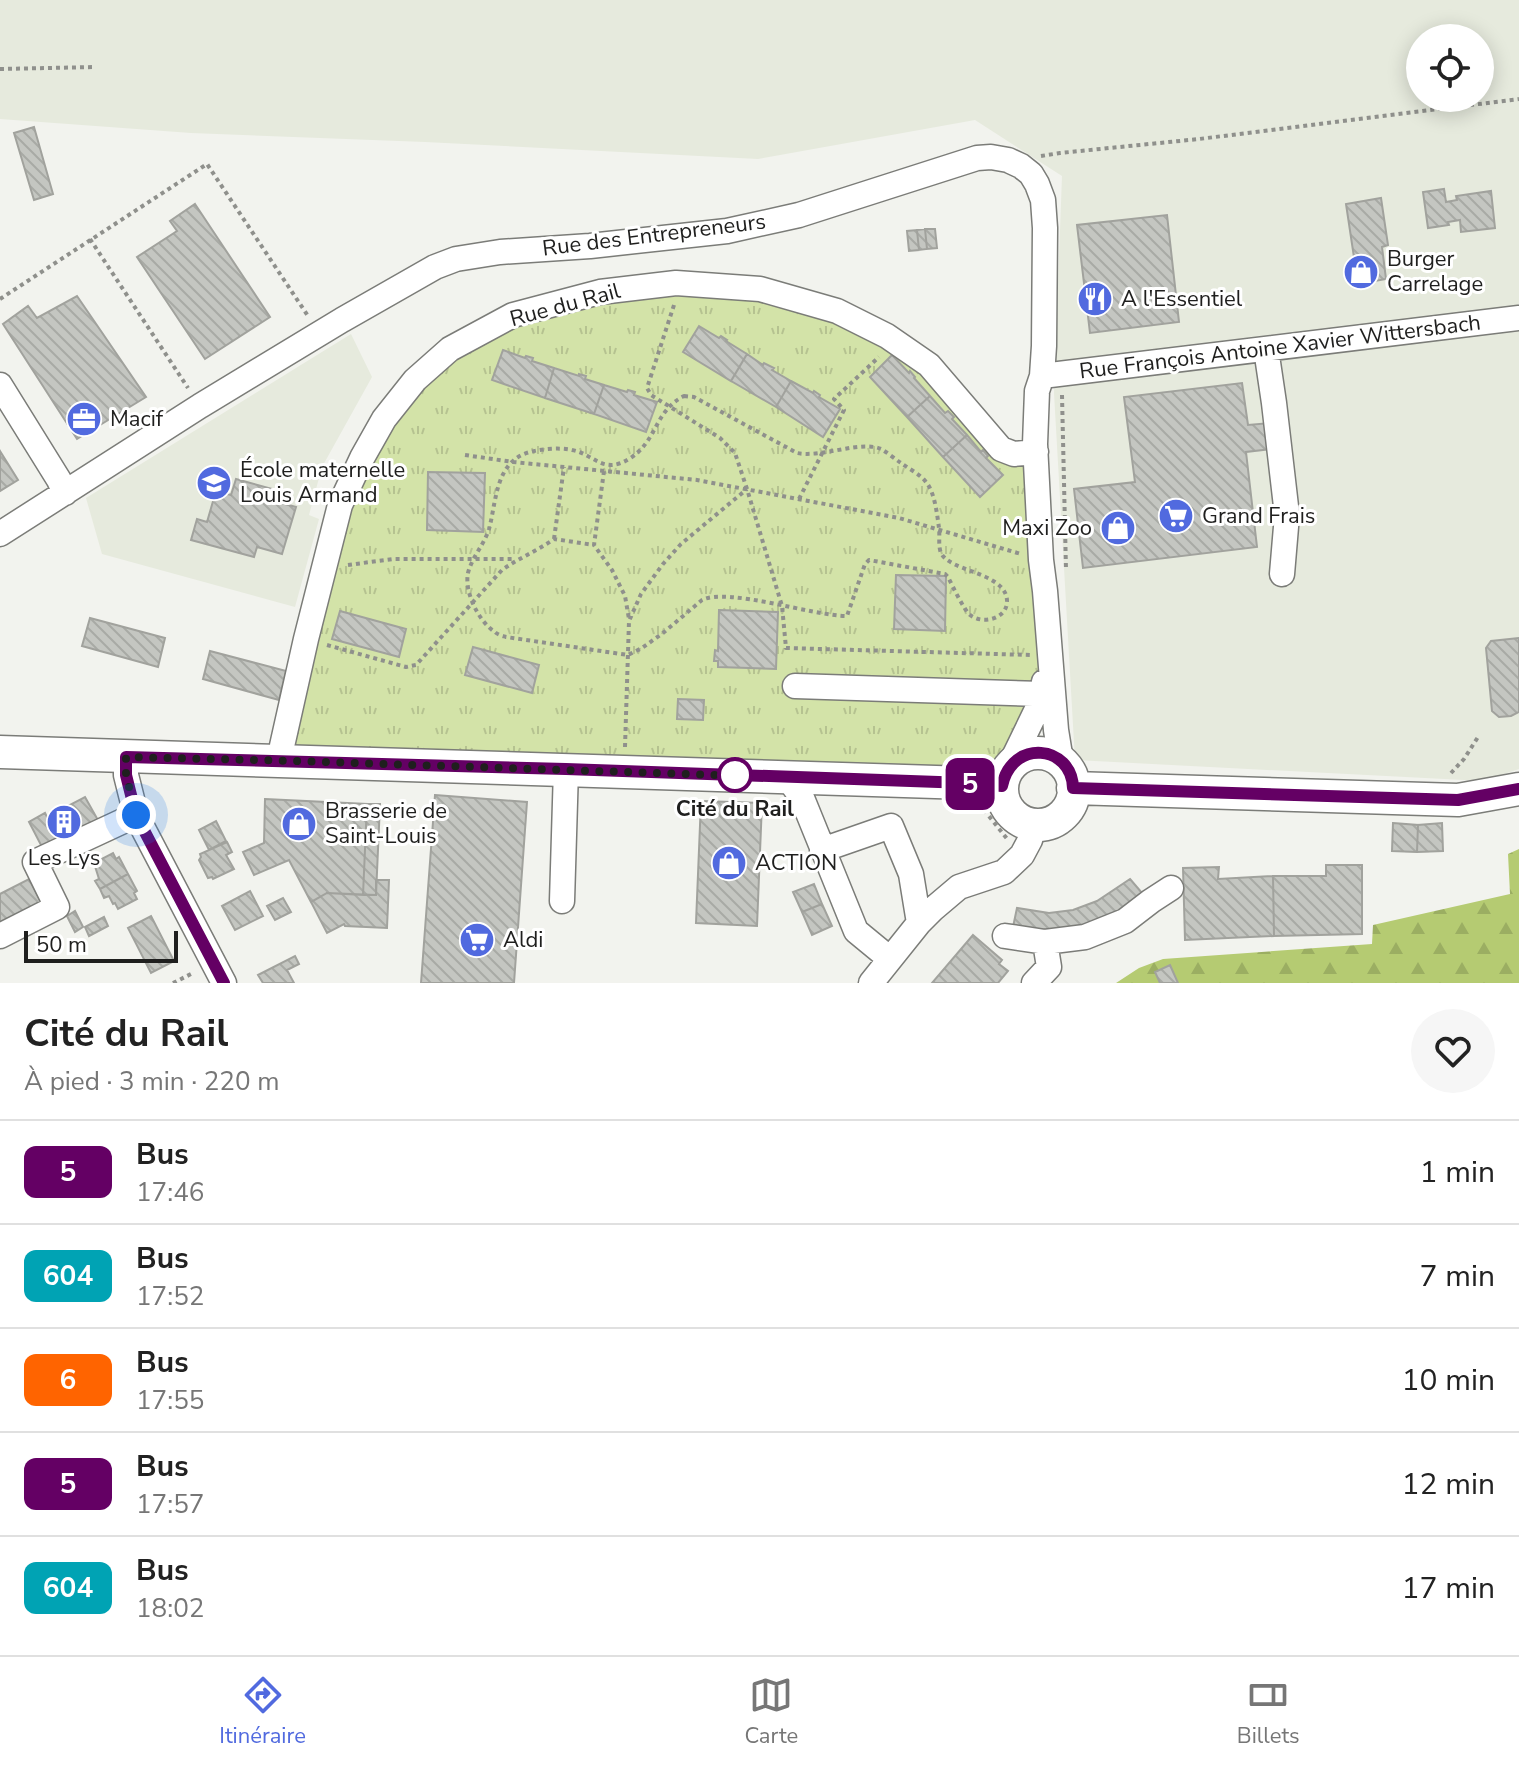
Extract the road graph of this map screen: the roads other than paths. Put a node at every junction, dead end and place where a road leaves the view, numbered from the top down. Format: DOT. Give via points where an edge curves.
graph roads {
  1 [pos="1519,318"];
  2 [pos="1266,349"];
  3 [pos="1053,375"];
  4 [pos="0,385"];
  5 [pos="1036,452"];
  6 [pos="65,493"];
  7 [pos="0,534"];
  8 [pos="1282,574"];
  9 [pos="1049,656"];
  10 [pos="795,686"];
  11 [pos="1042,694"];
  12 [pos="0,752"];
  13 [pos="126,757"];
  14 [pos="281,760"];
  15 [pos="566,769"];
  16 [pos="1067,775"];
  17 [pos="1006,776"];
  18 [pos="787,777"];
  19 [pos="1519,789"];
  20 [pos="136,815"];
  21 [pos="1035,824"];
  22 [pos="822,850"];
  23 [pos="1171,888"];
  24 [pos="562,901"];
  25 [pos="919,923"];
  26 [pos="0,936"];
  27 [pos="1005,936"];
  28 [pos="1045,942"];
  29 [pos="890,959"];
  30 [pos="224,983"];
  31 [pos="871,983"];
  32 [pos="1034,983"];
  1 -- 2 [label="street, Rue François Antoine Xavier Wittersbach"];
  2 -- 3 [label="street, Rue François Antoine Xavier Wittersbach"];
  2 -- 8 [label="street" via="1287,515"];
  3 -- 5 [label="street, Rue des Entrepreneurs" via="1037,391"];
  3 -- 6 [label="street, Rue des Entrepreneurs" via="1044,332 1043,200 1031,174 1008,160 977,158 799,215 727,231 456,259 319,333"];
  4 -- 6 [label="street"];
  5 -- 9 [label="street, Rue des Entrepreneurs"];
  5 -- 14 [label="street, Rue du Rail" via="1001,449 929,365 896,342 837,311 760,289 676,283 600,292 513,315 434,362 384,419 362,458 340,505"];
  6 -- 7 [label="street, Rue des Entrepreneurs"];
  9 -- 11 [label="street, Rue des Entrepreneurs"];
  9 -- 16 [label="street, Rue des Entrepreneurs" via="1057,740"];
  10 -- 11 [label="street"];
  11 -- 17 [label="street, Rue des Entrepreneurs"];
  12 -- 13 [label="main road"];
  13 -- 14 [label="main road"];
  13 -- 20 [label="street"];
  14 -- 15 [label="main road"];
  15 -- 18 [label="main road"];
  15 -- 24 [label="street"];
  16 -- 17 [label="main road" via="1051,755 1040,753 1019,758"];
  16 -- 19 [label="main road" via="1458,800"];
  16 -- 21 [label="main road" via="1069,805 1051,822"];
  17 -- 18 [label="main road" via="967,783"];
  17 -- 21 [label="main road" via="1007,809"];
  18 -- 22 [label="street" via="802,798"];
  20 -- 26 [label="street" via="35,862 57,907"];
  20 -- 30 [label="street"];
  21 -- 25 [label="street" via="1022,855 1004,872 959,887"];
  22 -- 25 [label="street" via="891,826 911,874"];
  22 -- 29 [label="street" via="856,931"];
  23 -- 28 [label="street" via="1125,921 1085,937"];
  25 -- 29 [label="street"];
  27 -- 28 [label="street"];
  28 -- 32 [label="street" via="1049,967"];
  29 -- 31 [label="street"];
}
